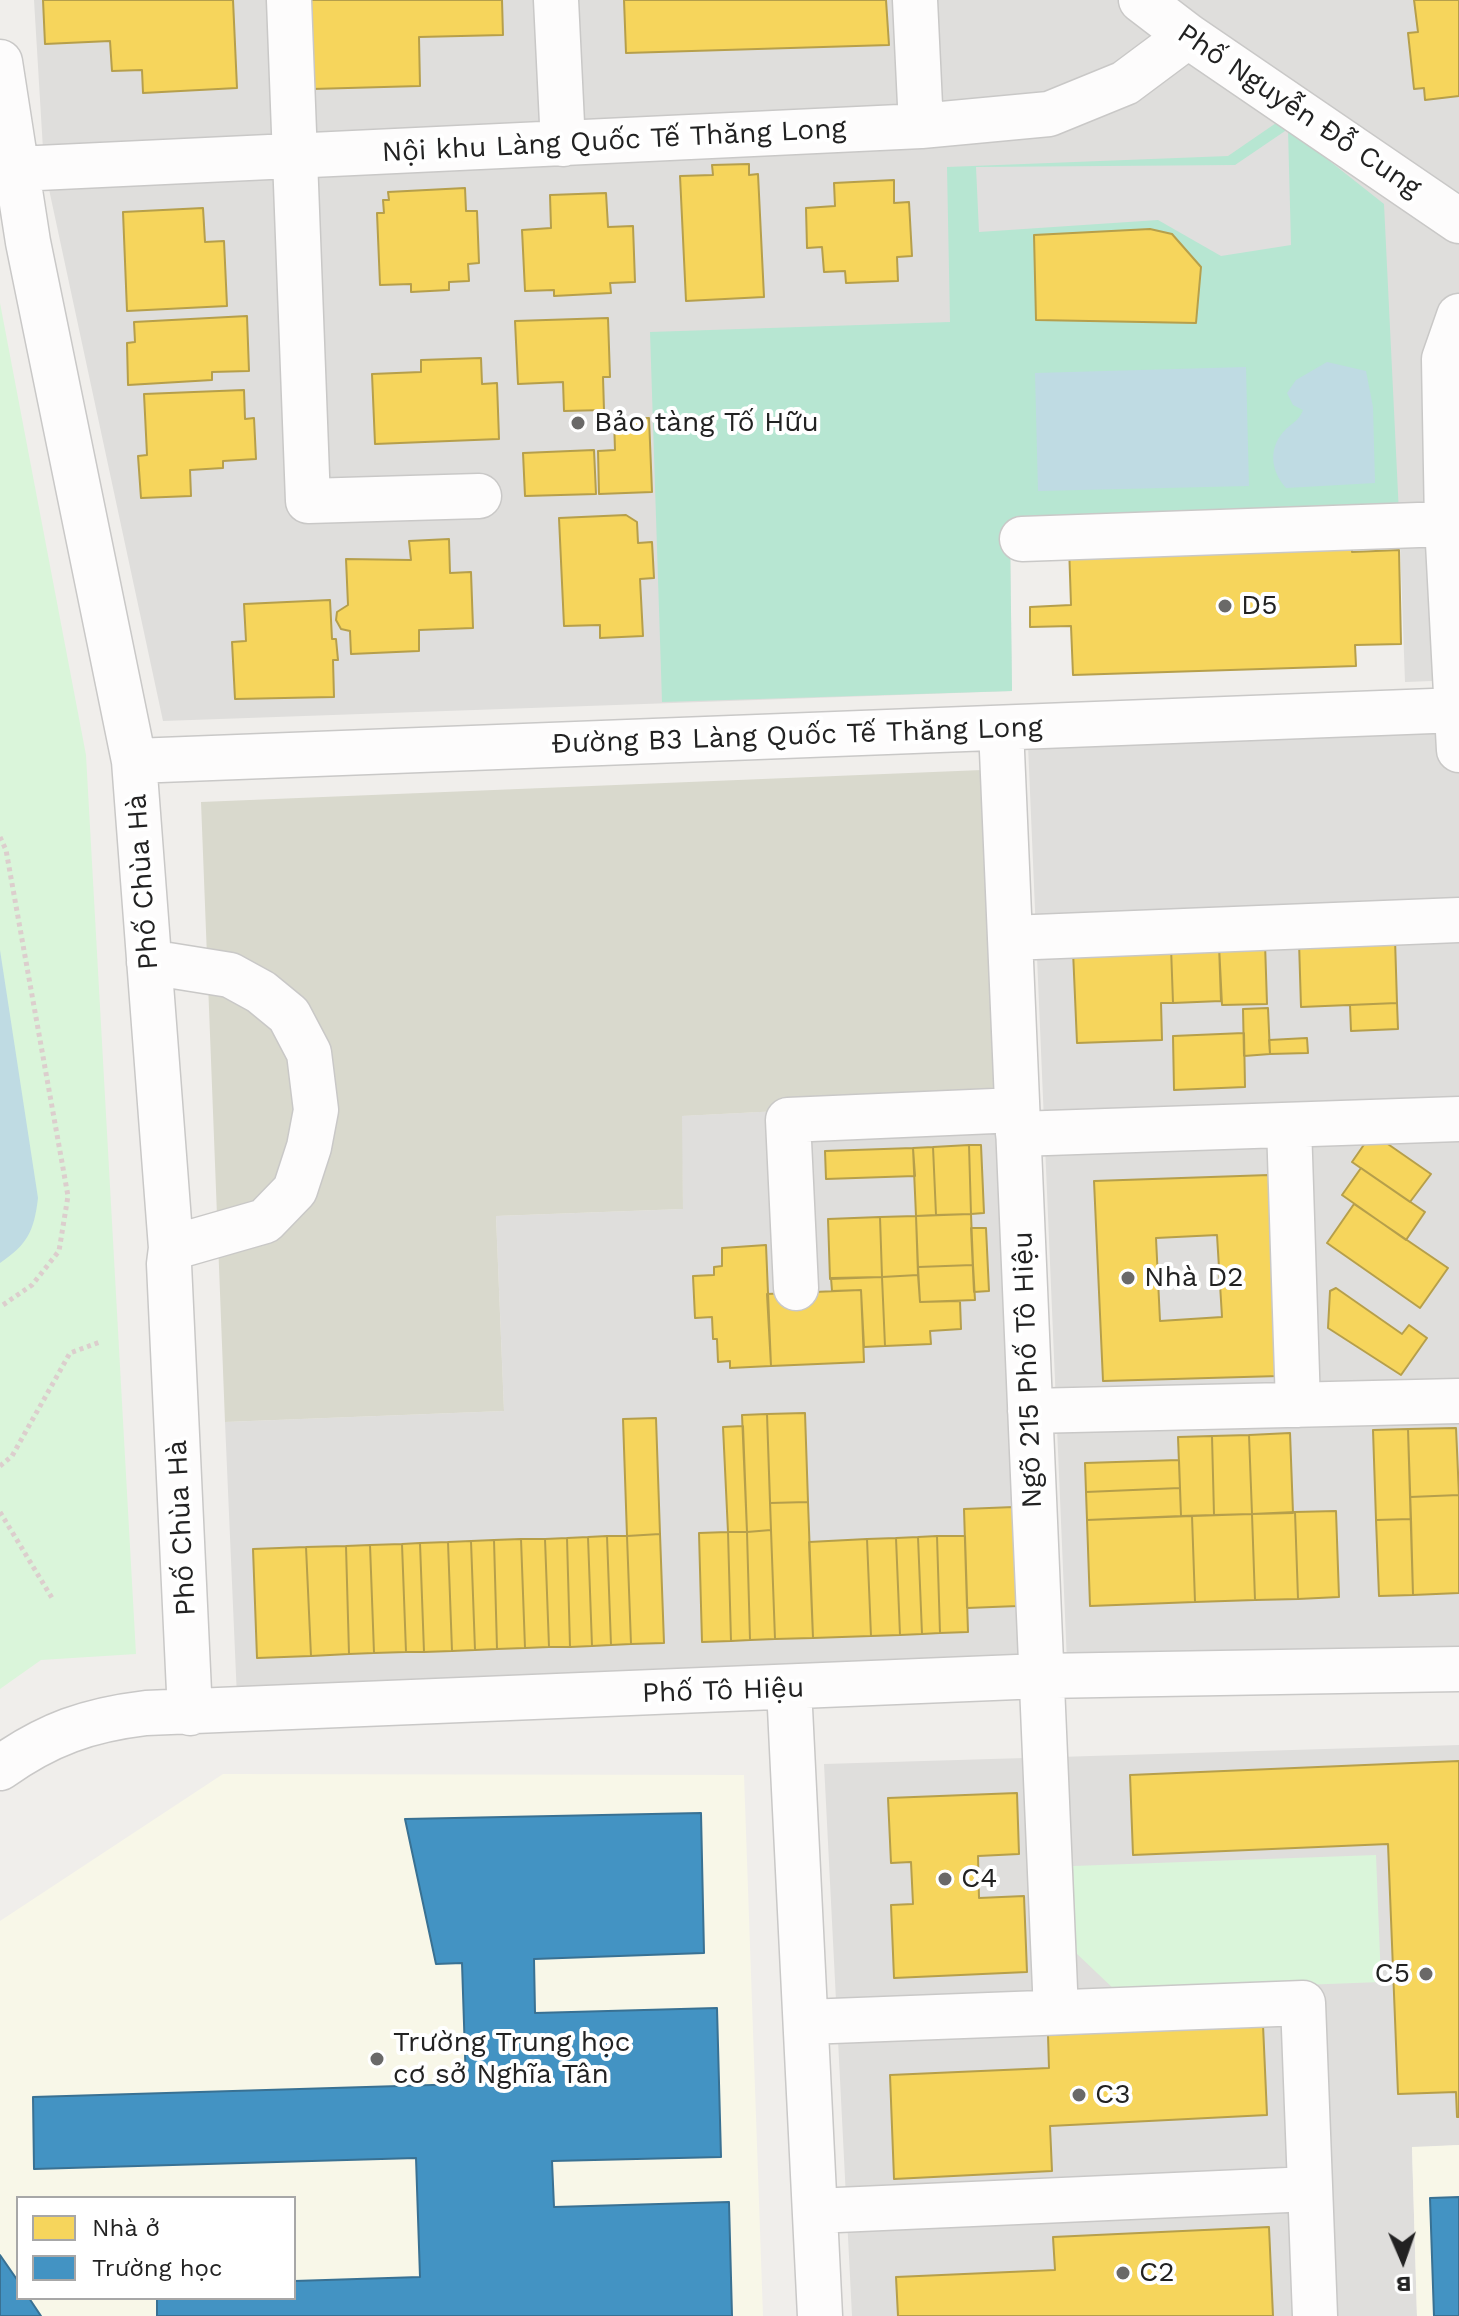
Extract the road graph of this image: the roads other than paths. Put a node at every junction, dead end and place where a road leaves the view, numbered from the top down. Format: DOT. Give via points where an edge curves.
graph roads {
  1 [pos="289,0"];
  2 [pos="556,0"];
  3 [pos="915,0"];
  4 [pos="1141,0"];
  5 [pos="1188,36"];
  6 [pos="0,62"];
  7 [pos="921,126"];
  8 [pos="563,144"];
  9 [pos="294,156"];
  10 [pos="17,169"];
  11 [pos="1459,221"];
  12 [pos="1459,316"];
  13 [pos="479,496"];
  14 [pos="1447,524"];
  15 [pos="1022,539"];
  16 [pos="1458,724"];
  17 [pos="1001,728"];
  18 [pos="134,761"];
  19 [pos="1459,920"];
  20 [pos="1010,938"];
  21 [pos="149,962"];
  22 [pos="1459,1119"];
  23 [pos="1018,1122"];
  24 [pos="1289,1125"];
  25 [pos="171,1248"];
  26 [pos="796,1288"];
  27 [pos="1459,1401"];
  28 [pos="1298,1405"];
  29 [pos="1030,1411"];
  30 [pos="1459,1669"];
  31 [pos="1041,1676"];
  32 [pos="789,1688"];
  33 [pos="190,1713"];
  34 [pos="0,1768"];
  35 [pos="1056,2012"];
  36 [pos="806,2022"];
  37 [pos="1310,2189"];
  38 [pos="815,2211"];
  39 [pos="820,2316"];
  40 [pos="1315,2316"];
  1 -- 9 [label="street"];
  2 -- 8 [label="street"];
  3 -- 7 [label="street"];
  4 -- 5 [label="street, Phố Nguyễn Đỗ Cung"];
  5 -- 7 [label="street, Nội khu Làng Quốc Tế Thăng Long" via="1125,83 1049,114"];
  5 -- 11 [label="street, Phố Nguyễn Đỗ Cung"];
  6 -- 10 [label="street, Phố Chùa Hà"];
  7 -- 8 [label="street, Nội khu Làng Quốc Tế Thăng Long"];
  8 -- 9 [label="street, Nội khu Làng Quốc Tế Thăng Long"];
  9 -- 10 [label="street, Nội khu Làng Quốc Tế Thăng Long"];
  9 -- 13 [label="street" via="308,501"];
  10 -- 18 [label="street, Phố Chùa Hà"];
  12 -- 14 [label="street" via="1444,359"];
  14 -- 15 [label="street"];
  14 -- 16 [label="street"];
  16 -- 17 [label="street, Đường B3 Làng Quốc Tế Thăng Long"];
  17 -- 18 [label="street, Đường B3 Làng Quốc Tế Thăng Long"];
  17 -- 20 [label="street, Ngõ 215 Phố Tô Hiệu"];
  18 -- 21 [label="street, Phố Chùa Hà"];
  19 -- 20 [label="street"];
  20 -- 23 [label="street, Ngõ 215 Phố Tô Hiệu"];
  21 -- 25 [label="street, Phố Chùa Hà"];
  21 -- 25 [label="street" via="230,975 289,1015 309,1053 316,1110 295,1190 265,1221"];
  22 -- 24 [label="street"];
  23 -- 24 [label="street"];
  23 -- 26 [label="street" via="788,1120"];
  23 -- 29 [label="street, Ngõ 215 Phố Tô Hiệu"];
  24 -- 28 [label="street"];
  25 -- 33 [label="street, Phố Chùa Hà"];
  27 -- 28 [label="street"];
  28 -- 29 [label="street"];
  29 -- 31 [label="street, Ngõ 215 Phố Tô Hiệu"];
  30 -- 31 [label="street, Phố Tô Hiệu"];
  31 -- 32 [label="street, Phố Tô Hiệu"];
  31 -- 35 [label="street, Ngõ 215 Phố Tô Hiệu"];
  32 -- 33 [label="street, Phố Tô Hiệu"];
  32 -- 36 [label="street"];
  33 -- 34 [label="street, Phố Tô Hiệu" via="107,1718 72,1727"];
  35 -- 36 [label="street"];
  35 -- 37 [label="street" via="1303,2003"];
  36 -- 38 [label="street"];
  37 -- 38 [label="street"];
  37 -- 40 [label="street"];
  38 -- 39 [label="street"];
}
